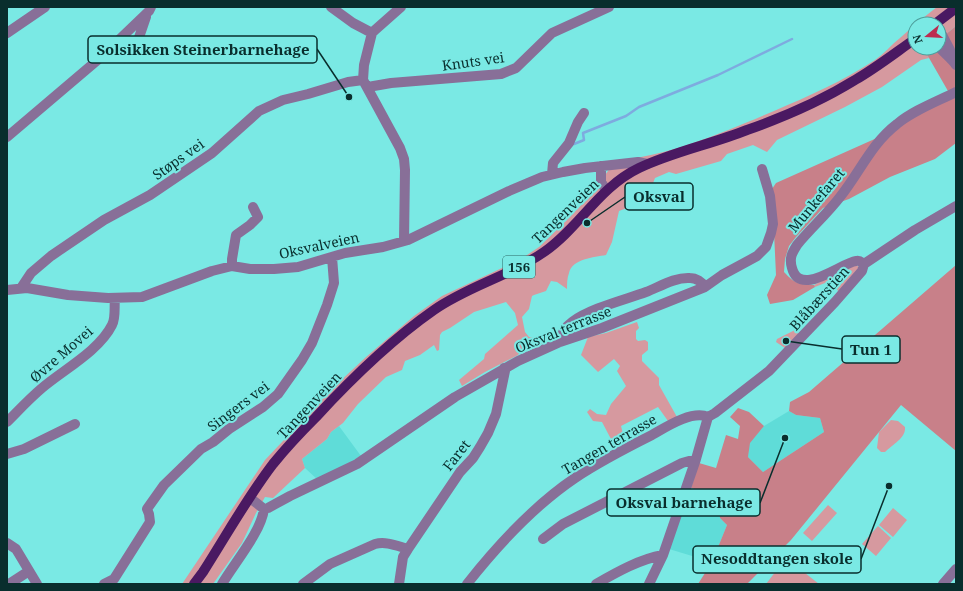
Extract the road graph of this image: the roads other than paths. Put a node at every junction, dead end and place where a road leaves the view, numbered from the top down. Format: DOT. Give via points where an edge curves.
graph roads {
  1 [pos="45,7"];
  2 [pos="331,7"];
  3 [pos="401,7"];
  4 [pos="609,7"];
  5 [pos="956,8"];
  6 [pos="150,9"];
  7 [pos="947,16"];
  8 [pos="7,33"];
  9 [pos="372,33"];
  10 [pos="907,44"];
  11 [pos="947,45"];
  12 [pos="134,52"];
  13 [pos="953,61"];
  14 [pos="366,83"];
  15 [pos="956,92"];
  16 [pos="584,113"];
  17 [pos="7,138"];
  18 [pos="647,164"];
  19 [pos="601,166"];
  20 [pos="762,169"];
  21 [pos="552,174"];
  22 [pos="606,190"];
  23 [pos="956,206"];
  24 [pos="253,207"];
  25 [pos="404,241"];
  26 [pos="332,257"];
  27 [pos="864,264"];
  28 [pos="232,266"];
  29 [pos="705,287"];
  30 [pos="21,288"];
  31 [pos="7,290"];
  32 [pos="115,298"];
  33 [pos="560,342"];
  34 [pos="504,368"];
  35 [pos="708,417"];
  36 [pos="7,422"];
  37 [pos="75,424"];
  38 [pos="7,454"];
  39 [pos="696,459"];
  40 [pos="250,498"];
  41 [pos="264,509"];
  42 [pos="543,539"];
  43 [pos="7,543"];
  44 [pos="408,549"];
  45 [pos="663,555"];
  46 [pos="956,569"];
  47 [pos="28,571"];
  48 [pos="9,584"];
  49 [pos="37,584"];
  50 [pos="104,584"];
  51 [pos="194,584"];
  52 [pos="222,584"];
  53 [pos="303,584"];
  54 [pos="399,584"];
  55 [pos="467,584"];
  56 [pos="596,584"];
  57 [pos="649,584"];
  58 [pos="943,584"];
  1 -- 8 [label="street"];
  2 -- 9 [label="street"];
  3 -- 9 [label="street"];
  4 -- 14 [label="street, Knuts vei" via="552,33 516,68 501,74"];
  5 -- 7 [label="main road"];
  6 -- 12 [label="street"];
  6 -- 17 [label="street" via="100,58"];
  9 -- 14 [label="street" via="364,65"];
  10 -- 18 [label="main road, Tangenveien / 156" via="855,80 817,100 746,131"];
  11 -- 13 [label="street"];
  14 -- 25 [label="street" via="404,159"];
  14 -- 30 [label="street, Støps vei" via="348,82 284,100 259,111 212,152 150,195 104,220 51,256 31,273"];
  15 -- 27 [label="street, Munkefaret" via="916,112 884,135 868,154 840,197 797,245 790,259 795,275 804,279 816,279 856,261"];
  16 -- 21 [label="street" via="569,143 553,162"];
  18 -- 19 [label="street, Oksvalveien" via="638,162"];
  18 -- 22 [label="main road, Tangenveien / 156"];
  19 -- 21 [label="street, Oksvalveien"];
  19 -- 22 [label="street" via="601,182"];
  20 -- 29 [label="street, Oksval terrasse" via="770,196 772,215 771,233 766,247 750,260"];
  21 -- 25 [label="street, Oksvalveien" via="509,191"];
  22 -- 40 [label="main road, Tangenveien / 156" via="569,231 542,254 443,304 384,349 291,443"];
  23 -- 27 [label="street, Blåbærstien"];
  24 -- 28 [label="street" via="258,217 236,235"];
  25 -- 26 [label="street, Oksvalveien"];
  26 -- 28 [label="street, Oksvalveien" via="298,268 250,269"];
  26 -- 50 [label="street, Singers vei" via="334,283 312,343 302,360 278,394 201,449 164,485 147,509 150,522 114,579"];
  27 -- 35 [label="street, Blåbærstien" via="862,271 835,302 770,371"];
  28 -- 32 [label="street, Oksvalveien" via="142,297"];
  29 -- 33 [label="street, Oksval terrasse"];
  29 -- 33 [label="street" via="694,279 685,278 605,306 570,323"];
  30 -- 31 [label="street, Oksvalveien"];
  30 -- 32 [label="street, Oksvalveien"];
  32 -- 36 [label="street, Øvre Movei" via="112,325 102,338 42,388"];
  33 -- 34 [label="street, Oksval terrasse"];
  34 -- 41 [label="street, Oksval terrasse" via="455,397 357,464"];
  34 -- 44 [label="street, Faret" via="498,407 486,437"];
  35 -- 39 [label="street"];
  35 -- 55 [label="street, Tangen terrasse" via="695,415 673,424 574,478 535,510 499,545"];
  37 -- 38 [label="street" via="31,446"];
  39 -- 42 [label="street" via="682,463 563,524"];
  39 -- 45 [label="street"];
  40 -- 41 [label="street"];
  40 -- 51 [label="main road, Tangenveien / 156"];
  41 -- 52 [label="street" via="255,533"];
  43 -- 47 [label="street" via="16,549"];
  44 -- 53 [label="street" via="390,544 375,544 333,562"];
  44 -- 54 [label="street, Faret" via="403,557"];
  45 -- 56 [label="street" via="626,568"];
  45 -- 57 [label="street"];
  46 -- 58 [label="street"];
  47 -- 48 [label="street"];
  47 -- 49 [label="street"];
}
